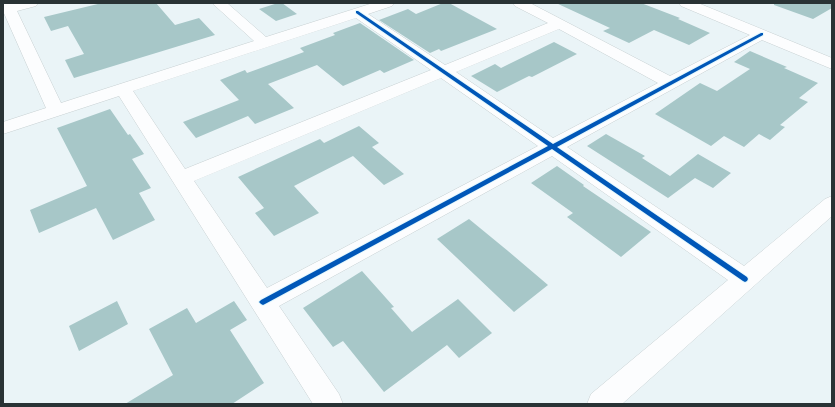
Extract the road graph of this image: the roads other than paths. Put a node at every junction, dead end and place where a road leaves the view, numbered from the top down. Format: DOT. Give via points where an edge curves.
graph roads {
  1 [pos="32,3"];
  2 [pos="219,3"];
  3 [pos="520,3"];
  4 [pos="686,3"];
  5 [pos="7,6"];
  6 [pos="371,6"];
  7 [pos="559,24"];
  8 [pos="762,34"];
  9 [pos="264,43"];
  10 [pos="832,49"];
  11 [pos="825,61"];
  12 [pos="443,71"];
  13 [pos="670,83"];
  14 [pos="123,89"];
  15 [pos="56,111"];
  16 [pos="3,128"];
  17 [pos="553,147"];
  18 [pos="181,178"];
  19 [pos="832,204"];
  20 [pos="745,279"];
  21 [pos="263,302"];
  22 [pos="329,404"];
  23 [pos="601,404"];
  1 -- 5 [label="street"];
  2 -- 9 [label="street"];
  3 -- 7 [label="street"];
  4 -- 8 [label="street"];
  5 -- 15 [label="street"];
  6 -- 9 [label="street"];
  6 -- 12 [label="street"];
  7 -- 12 [label="street"];
  7 -- 13 [label="street"];
  8 -- 11 [label="street"];
  8 -- 13 [label="street"];
  9 -- 14 [label="street"];
  10 -- 11 [label="street"];
  12 -- 17 [label="street"];
  12 -- 18 [label="street"];
  13 -- 17 [label="street"];
  14 -- 15 [label="street"];
  14 -- 18 [label="street"];
  15 -- 16 [label="street"];
  17 -- 20 [label="street"];
  17 -- 21 [label="street"];
  18 -- 21 [label="street"];
  19 -- 20 [label="street"];
  20 -- 23 [label="street"];
  21 -- 22 [label="street"];
}
